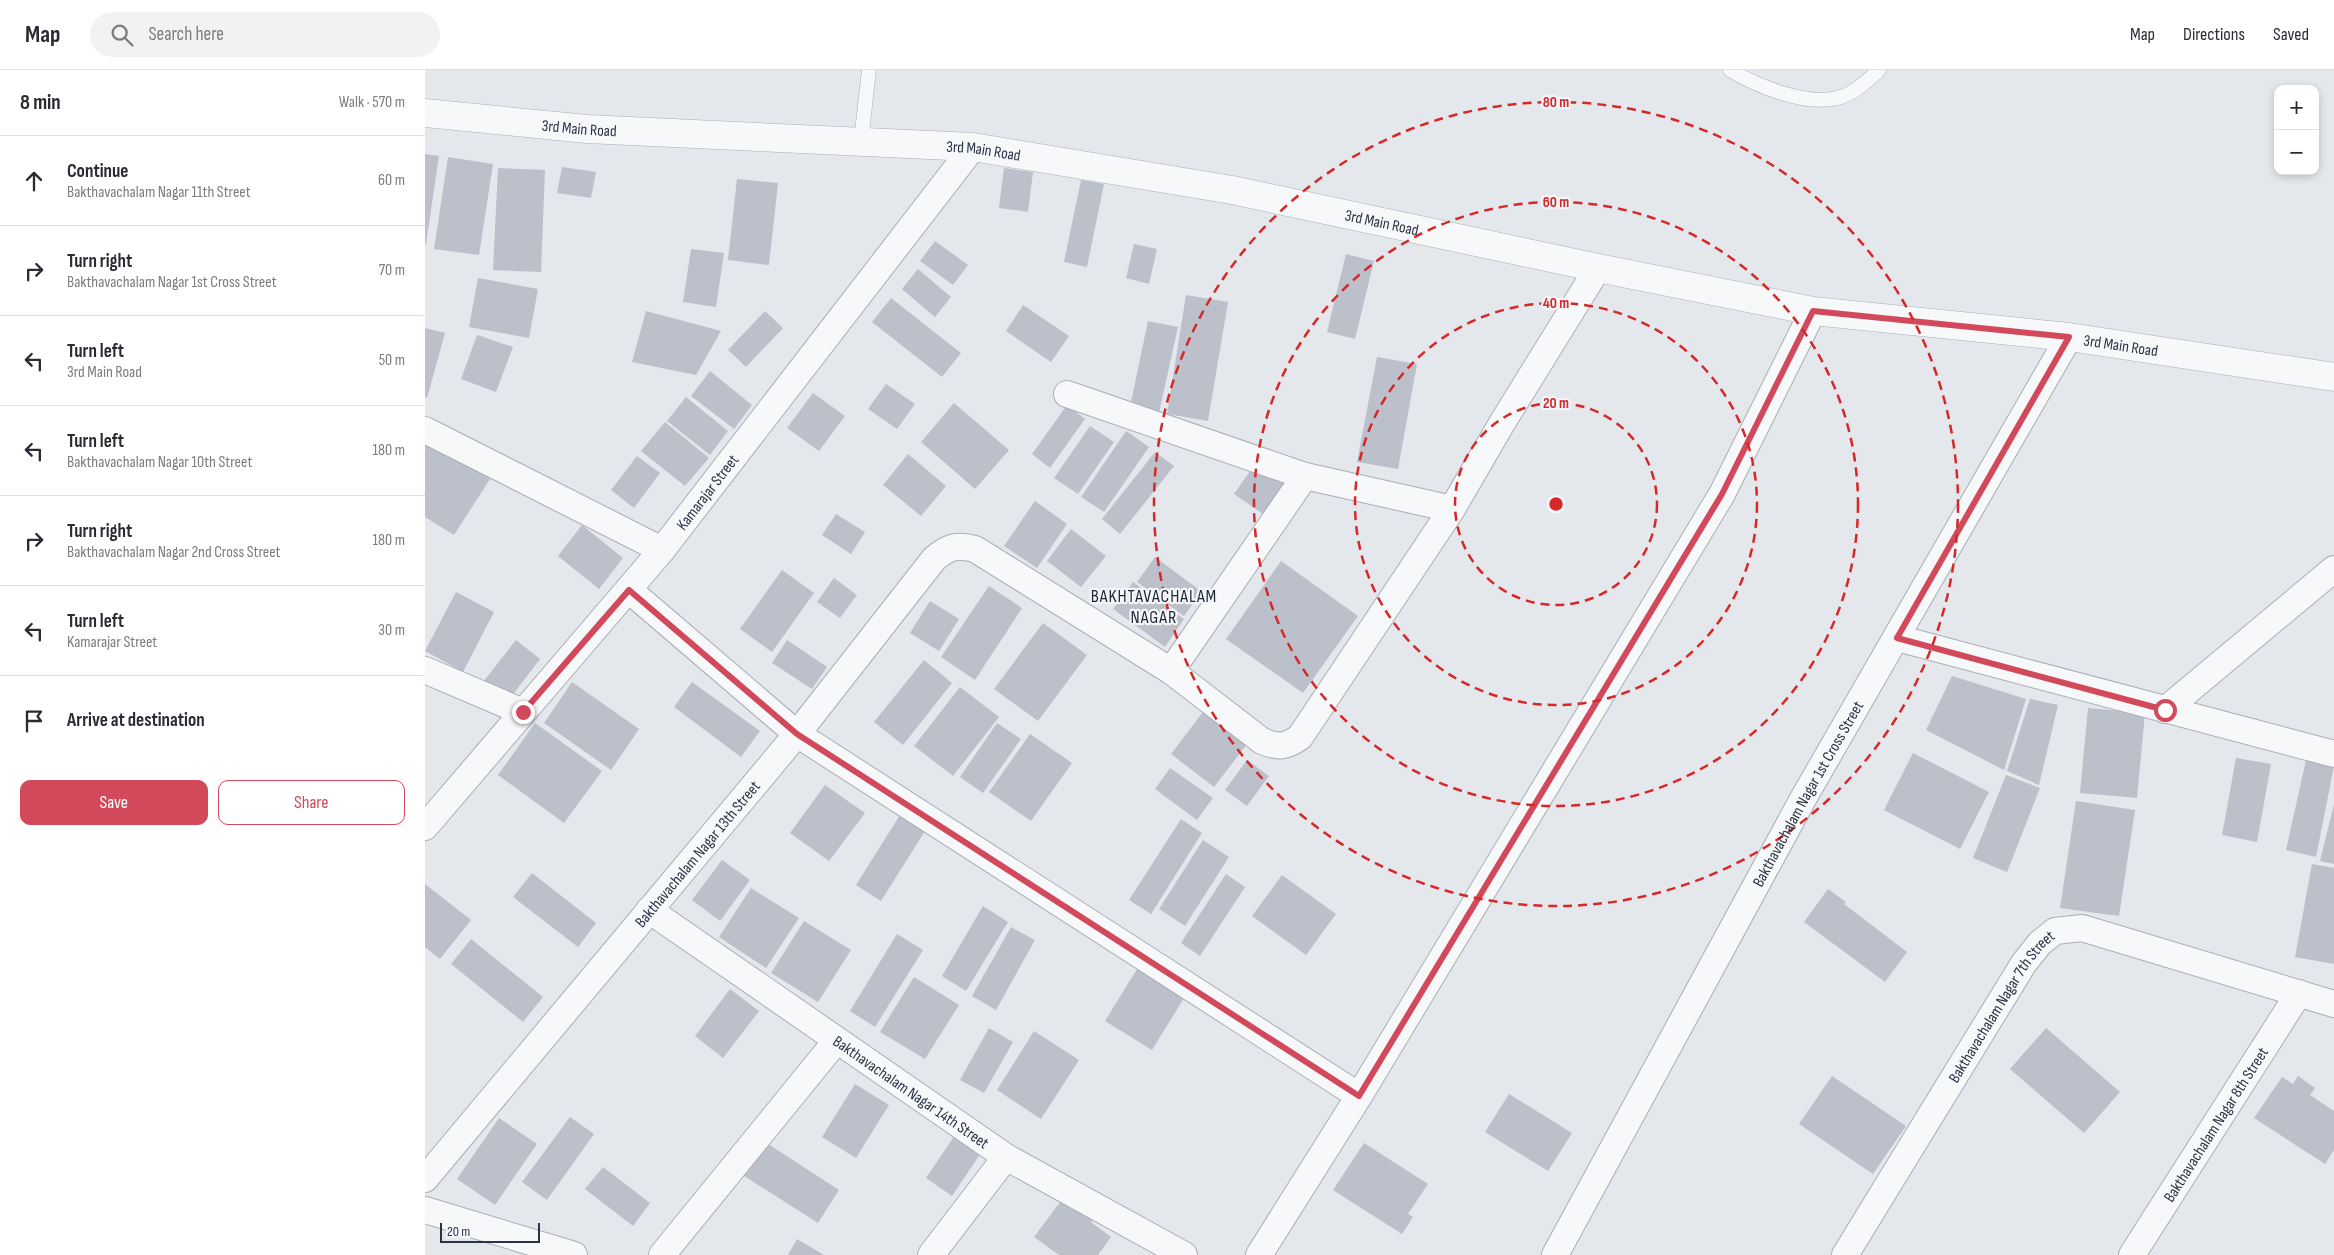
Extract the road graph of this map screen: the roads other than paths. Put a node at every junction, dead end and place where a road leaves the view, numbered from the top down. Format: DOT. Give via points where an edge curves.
graph roads {
  1 [pos="869,70"];
  2 [pos="1730,70"];
  3 [pos="1879,70"];
  4 [pos="425,113"];
  5 [pos="861,141"];
  6 [pos="973,146"];
  7 [pos="1598,268"];
  8 [pos="1813,311"];
  9 [pos="2069,337"];
  10 [pos="2334,377"];
  11 [pos="1067,394"];
  12 [pos="425,430"];
  13 [pos="1305,476"];
  14 [pos="1452,509"];
  15 [pos="662,550"];
  16 [pos="2334,569"];
  17 [pos="629,590"];
  18 [pos="1897,638"];
  19 [pos="425,670"];
  20 [pos="1171,671"];
  21 [pos="2165,710"];
  22 [pos="523,712"];
  23 [pos="797,734"];
  24 [pos="2334,754"];
  25 [pos="425,827"];
  26 [pos="649,910"];
  27 [pos="2299,993"];
  28 [pos="2334,1004"];
  29 [pos="837,1040"];
  30 [pos="1359,1096"];
  31 [pos="1006,1157"];
  32 [pos="425,1179"];
  33 [pos="425,1210"];
  34 [pos="574,1255"];
  35 [pos="662,1255"];
  36 [pos="931,1255"];
  37 [pos="1184,1255"];
  38 [pos="1259,1255"];
  39 [pos="1555,1255"];
  40 [pos="1845,1255"];
  41 [pos="2132,1255"];
  1 -- 5 [label="lane"];
  2 -- 3 [label="lane" via="1783,95 1811,99 1837,98 1863,85"];
  4 -- 5 [label="street, 3rd Main Road" via="587,129"];
  5 -- 6 [label="street, 3rd Main Road"];
  6 -- 7 [label="street, 3rd Main Road" via="1233,190"];
  6 -- 15 [label="street, Kamarajar Street"];
  7 -- 8 [label="street, 3rd Main Road"];
  7 -- 14 [label="street"];
  8 -- 9 [label="street, 3rd Main Road"];
  8 -- 30 [label="street" via="1722,494"];
  9 -- 10 [label="street, 3rd Main Road"];
  9 -- 18 [label="street, Bakthavachalam Nagar 1st Cross Street"];
  11 -- 13 [label="street"];
  12 -- 15 [label="street"];
  13 -- 14 [label="street"];
  13 -- 20 [label="street"];
  14 -- 20 [label="street" via="1300,737 1289,745 1276,747 1262,741"];
  15 -- 17 [label="street, Kamarajar Street"];
  16 -- 21 [label="street"];
  17 -- 22 [label="street, Kamarajar Street"];
  17 -- 23 [label="street"];
  18 -- 21 [label="street"];
  18 -- 39 [label="street, Bakthavachalam Nagar 1st Cross Street" via="1804,797"];
  19 -- 22 [label="street"];
  20 -- 23 [label="street, Bakthavachalam Nagar 13th Street" via="975,549 960,545 947,548 934,558"];
  21 -- 24 [label="street"];
  22 -- 25 [label="street, Kamarajar Street"];
  23 -- 26 [label="street, Bakthavachalam Nagar 13th Street"];
  23 -- 30 [label="street"];
  26 -- 29 [label="street, Bakthavachalam Nagar 14th Street"];
  26 -- 32 [label="street, Bakthavachalam Nagar 13th Street"];
  27 -- 28 [label="street, Bakthavachalam Nagar 7th Street"];
  27 -- 40 [label="street, Bakthavachalam Nagar 7th Street" via="2082,928 2055,931 2024,962"];
  27 -- 41 [label="street, Bakthavachalam Nagar 8th Street"];
  29 -- 31 [label="street, Bakthavachalam Nagar 14th Street"];
  29 -- 35 [label="street"];
  30 -- 38 [label="street"];
  31 -- 36 [label="street"];
  31 -- 37 [label="street, Bakthavachalam Nagar 14th Street"];
  33 -- 34 [label="street"];
}
